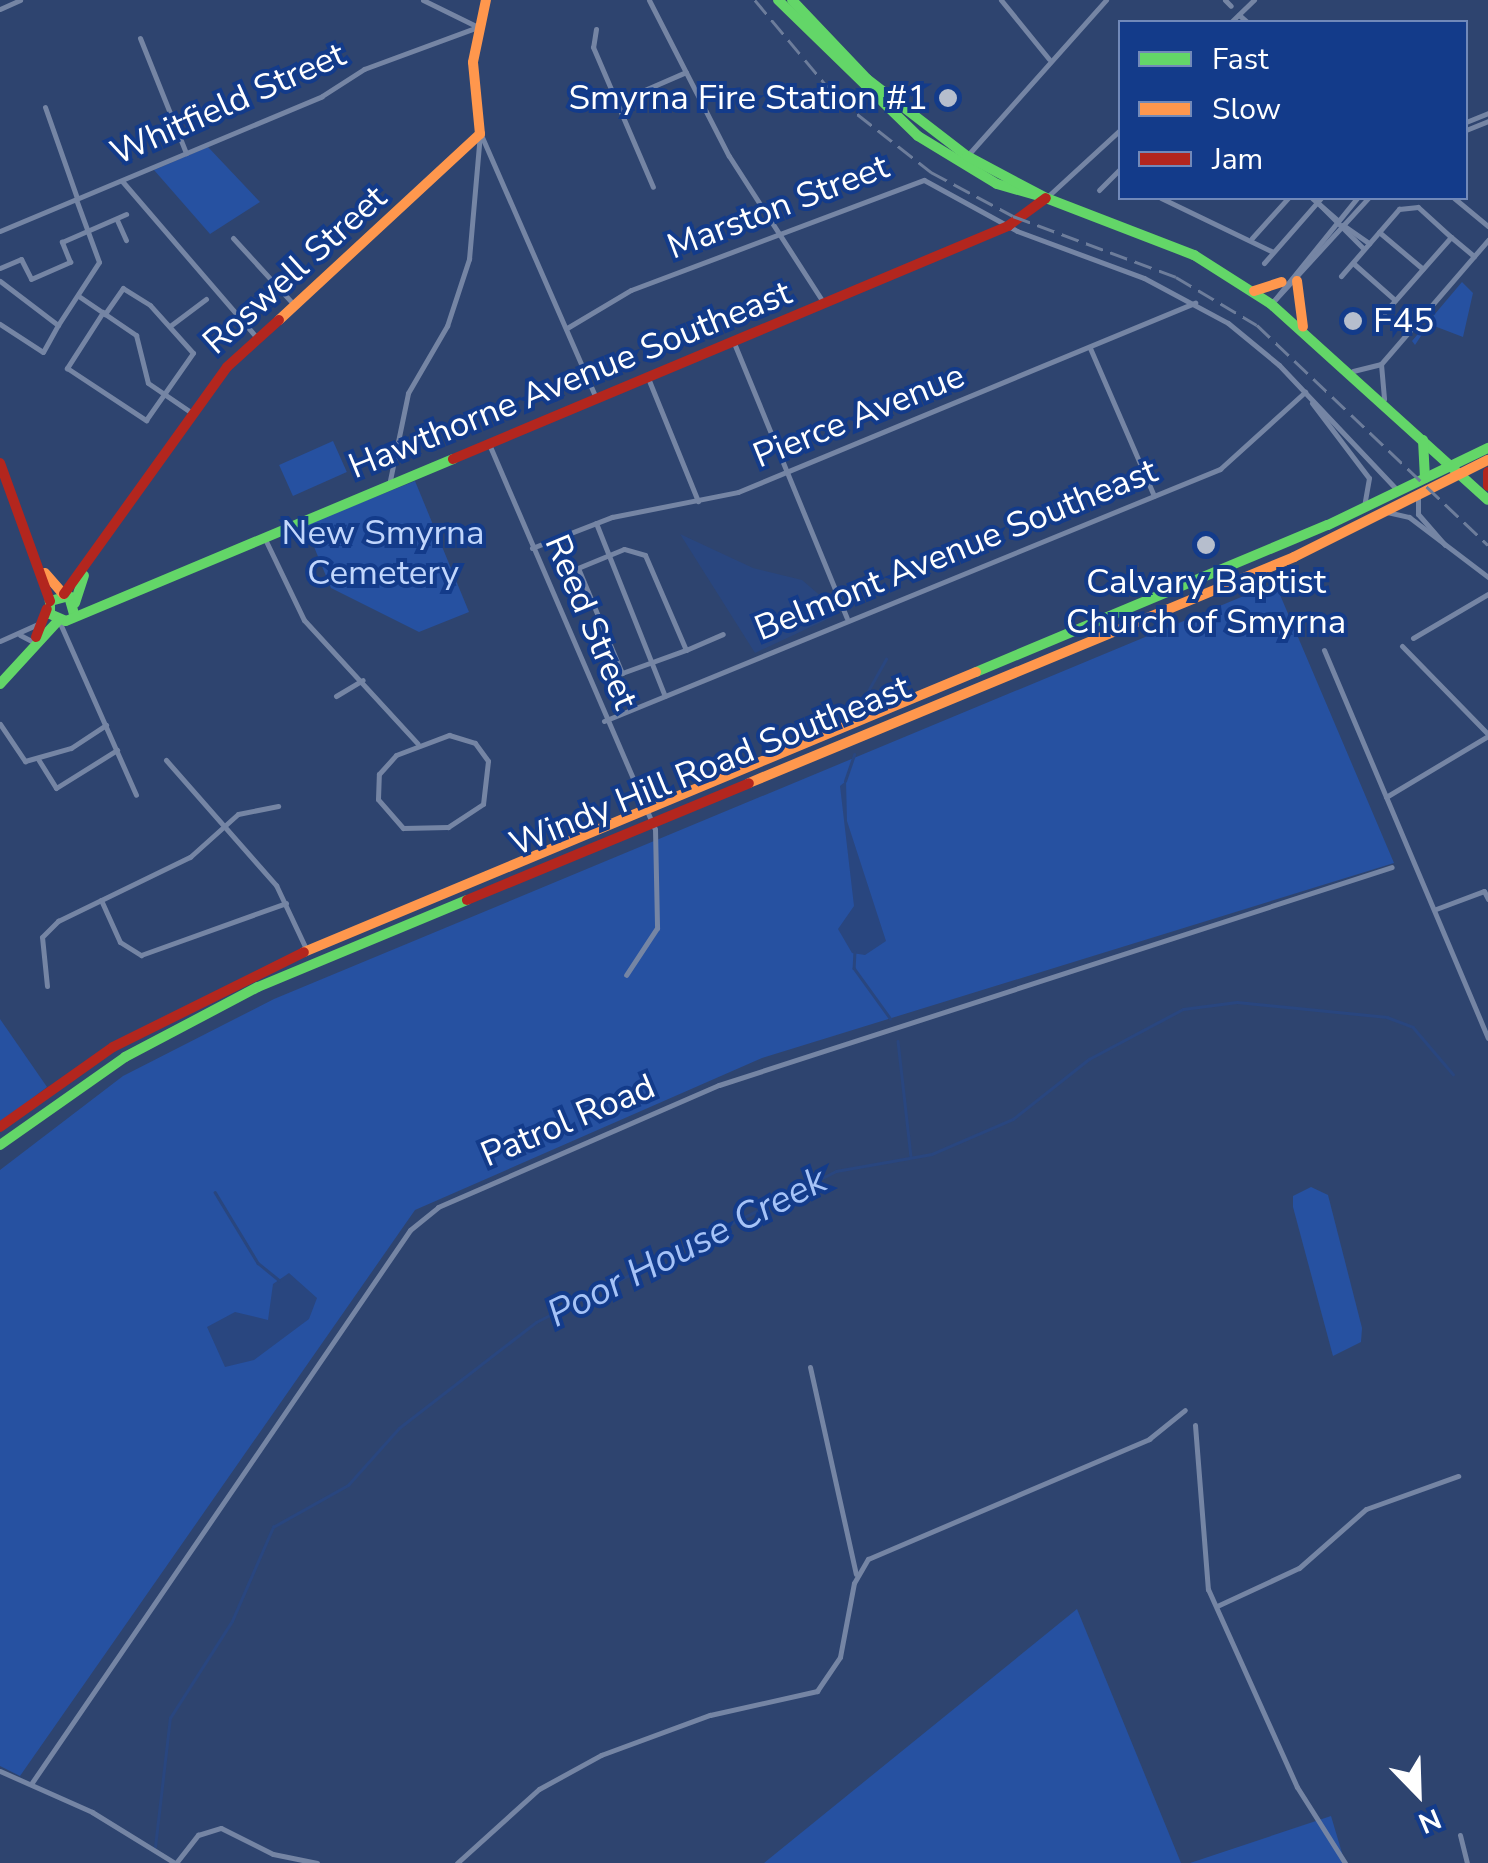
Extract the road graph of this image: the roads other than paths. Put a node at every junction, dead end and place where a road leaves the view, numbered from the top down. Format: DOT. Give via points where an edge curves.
graph roads {
  1 [pos="20,0"];
  2 [pos="423,0"];
  3 [pos="486,0"];
  4 [pos="648,0"];
  5 [pos="778,0"];
  6 [pos="792,0"];
  7 [pos="1001,0"];
  8 [pos="1106,0"];
  9 [pos="1226,0"];
  10 [pos="1254,0"];
  11 [pos="1232,6"];
  12 [pos="0,9"];
  13 [pos="1239,14"];
  14 [pos="1233,20"];
  15 [pos="1245,20"];
  16 [pos="478,27"];
  17 [pos="596,29"];
  18 [pos="140,38"];
  19 [pos="1049,59"];
  20 [pos="686,72"];
  21 [pos="617,102"];
  22 [pos="44,107"];
  23 [pos="1118,132"];
  24 [pos="480,134"];
  25 [pos="186,153"];
  26 [pos="966,156"];
  27 [pos="1118,175"];
  28 [pos="122,180"];
  29 [pos="653,188"];
  30 [pos="1099,190"];
  31 [pos="1018,194"];
  32 [pos="1046,198"];
  33 [pos="76,199"];
  34 [pos="1167,200"];
  35 [pos="1286,200"];
  36 [pos="1315,200"];
  37 [pos="1317,200"];
  38 [pos="1357,200"];
  39 [pos="1366,200"];
  40 [pos="1456,200"];
  41 [pos="126,214"];
  42 [pos="1026,215"];
  43 [pos="116,219"];
  44 [pos="1340,223"];
  45 [pos="1008,226"];
  46 [pos="1488,226"];
  47 [pos="89,230"];
  48 [pos="0,232"];
  49 [pos="780,232"];
  50 [pos="1379,232"];
  51 [pos="1451,237"];
  52 [pos="234,238"];
  53 [pos="1252,238"];
  54 [pos="126,240"];
  55 [pos="1488,240"];
  56 [pos="1367,246"];
  57 [pos="1274,252"];
  58 [pos="1474,256"];
  59 [pos="1264,263"];
  60 [pos="1353,263"];
  61 [pos="0,268"];
  62 [pos="1423,269"];
  63 [pos="1341,276"];
  64 [pos="1297,281"];
  65 [pos="1282,282"];
  66 [pos="1,287"];
  67 [pos="1254,291"];
  68 [pos="79,297"];
  69 [pos="206,299"];
  70 [pos="1396,300"];
  71 [pos="1195,303"];
  72 [pos="1271,304"];
  73 [pos="824,305"];
  74 [pos="295,306"];
  75 [pos="104,313"];
  76 [pos="1384,313"];
  77 [pos="0,324"];
  78 [pos="58,325"];
  79 [pos="170,326"];
  80 [pos="1304,327"];
  81 [pos="566,328"];
  82 [pos="258,338"];
  83 [pos="734,343"];
  84 [pos="1090,348"];
  85 [pos="1382,364"];
  86 [pos="1353,371"];
  87 [pos="648,378"];
  88 [pos="1305,392"];
  89 [pos="162,395"];
  90 [pos="1384,399"];
  91 [pos="597,400"];
  92 [pos="192,413"];
  93 [pos="1423,440"];
  94 [pos="489,444"];
  95 [pos="1488,451"];
  96 [pos="0,463"];
  97 [pos="1456,469"];
  98 [pos="789,472"];
  99 [pos="1488,472"];
  100 [pos="1425,478"];
  101 [pos="388,485"];
  102 [pos="1488,486"];
  103 [pos="4,490"];
  104 [pos="1399,492"];
  105 [pos="1154,496"];
  106 [pos="1419,496"];
  107 [pos="698,500"];
  108 [pos="1488,500"];
  109 [pos="1362,510"];
  110 [pos="1387,512"];
  111 [pos="596,523"];
  112 [pos="264,536"];
  113 [pos="532,548"];
  114 [pos="1450,551"];
  115 [pos="609,554"];
  116 [pos="42,569"];
  117 [pos="86,571"];
  118 [pos="1488,576"];
  119 [pos="63,594"];
  120 [pos="1488,594"];
  121 [pos="49,604"];
  122 [pos="69,614"];
  123 [pos="847,618"];
  124 [pos="38,624"];
  125 [pos="723,634"];
  126 [pos="17,635"];
  127 [pos="1414,638"];
  128 [pos="34,639"];
  129 [pos="0,642"];
  130 [pos="1402,646"];
  131 [pos="686,650"];
  132 [pos="1324,650"];
  133 [pos="652,662"];
  134 [pos="363,680"];
  135 [pos="0,684"];
  136 [pos="336,696"];
  137 [pos="665,696"];
  138 [pos="604,721"];
  139 [pos="0,724"];
  140 [pos="106,725"];
  141 [pos="1488,735"];
  142 [pos="418,744"];
  143 [pos="117,750"];
  144 [pos="38,760"];
  145 [pos="166,760"];
  146 [pos="136,794"];
  147 [pos="1386,797"];
  148 [pos="278,806"];
  149 [pos="646,806"];
  150 [pos="652,819"];
  151 [pos="221,827"];
  152 [pos="1392,867"];
  153 [pos="1488,899"];
  154 [pos="102,900"];
  155 [pos="286,903"];
  156 [pos="1436,909"];
  157 [pos="307,950"];
  158 [pos="626,975"];
  159 [pos="47,986"];
  160 [pos="1488,1038"];
  161 [pos="0,1127"];
  162 [pos="0,1145"];
  163 [pos="810,1367"];
  164 [pos="1185,1410"];
  165 [pos="1195,1425"];
  166 [pos="1458,1476"];
  167 [pos="856,1574"];
  168 [pos="1216,1606"];
  169 [pos="0,1771"];
  170 [pos="31,1784"];
  171 [pos="1460,1835"];
  172 [pos="175,1863"];
  173 [pos="317,1863"];
  174 [pos="457,1863"];
  175 [pos="1345,1863"];
  176 [pos="1468,1863"];
  1 -- 12 [label="street"];
  2 -- 16 [label="street"];
  3 -- 16 [label="main road"];
  4 -- 20 [label="street"];
  5 -- 31 [label="main road" via="902,124"];
  6 -- 26 [label="main road" via="867,79"];
  7 -- 19 [label="street"];
  8 -- 19 [label="street"];
  9 -- 11 [label="street"];
  10 -- 13 [label="street"];
  13 -- 14 [label="street"];
  13 -- 15 [label="street"];
  16 -- 24 [label="main road"];
  16 -- 25 [label="street, Whitfield Street" via="364,69 322,96"];
  17 -- 21 [label="street" via="593,47"];
  18 -- 25 [label="street"];
  19 -- 26 [label="street"];
  20 -- 21 [label="street"];
  20 -- 49 [label="street"];
  21 -- 29 [label="street"];
  22 -- 33 [label="street"];
  23 -- 32 [label="street"];
  24 -- 74 [label="main road, Roswell Street"];
  24 -- 81 [label="street"];
  24 -- 101 [label="street" via="470,259 447,326 408,393"];
  25 -- 28 [label="street, Whitfield Street"];
  26 -- 32 [label="main road"];
  27 -- 30 [label="street"];
  28 -- 33 [label="street, Whitfield Street"];
  28 -- 82 [label="street"];
  31 -- 32 [label="main road"];
  31 -- 42 [label="main road"];
  32 -- 42 [label="main road, Hawthorne Avenue Southeast"];
  32 -- 67 [label="main road" via="1178,247"];
  33 -- 47 [label="street"];
  33 -- 48 [label="street, Whitfield Street"];
  34 -- 53 [label="street"];
  35 -- 53 [label="street"];
  36 -- 57 [label="street"];
  37 -- 44 [label="street"];
  38 -- 44 [label="street"];
  39 -- 44 [label="street"];
  40 -- 46 [label="street"];
  41 -- 43 [label="street"];
  42 -- 45 [label="main road, Hawthorne Avenue Southeast"];
  43 -- 47 [label="street"];
  43 -- 54 [label="street"];
  44 -- 56 [label="street"];
  44 -- 64 [label="street"];
  44 -- 65 [label="street"];
  45 -- 49 [label="street, Marston Street" via="918,180"];
  45 -- 71 [label="street, Marston Street"];
  45 -- 73 [label="main road, Hawthorne Avenue Southeast"];
  47 -- 61 [label="street" via="62,242 70,262 30,279 21,259"];
  47 -- 68 [label="street" via="99,262"];
  49 -- 73 [label="street"];
  49 -- 81 [label="street, Marston Street" via="631,290"];
  50 -- 51 [label="street" via="1408,204"];
  50 -- 56 [label="street"];
  50 -- 62 [label="street"];
  51 -- 58 [label="street"];
  51 -- 62 [label="street"];
  52 -- 74 [label="street"];
  53 -- 57 [label="street"];
  55 -- 58 [label="street"];
  56 -- 60 [label="street"];
  57 -- 59 [label="street"];
  58 -- 85 [label="street"];
  60 -- 63 [label="street"];
  60 -- 70 [label="street"];
  62 -- 70 [label="street"];
  64 -- 72 [label="street"];
  64 -- 80 [label="main road"];
  65 -- 67 [label="main road"];
  65 -- 72 [label="street"];
  66 -- 78 [label="street"];
  67 -- 72 [label="main road"];
  68 -- 75 [label="street"];
  68 -- 78 [label="street"];
  69 -- 79 [label="street"];
  70 -- 76 [label="street"];
  71 -- 84 [label="street, Pierce Avenue"];
  71 -- 88 [label="street, Marston Street" via="1254,343"];
  72 -- 80 [label="main road"];
  73 -- 83 [label="main road, Hawthorne Avenue Southeast"];
  74 -- 82 [label="main road, Roswell Street"];
  75 -- 79 [label="street" via="123,288"];
  75 -- 89 [label="street" via="140,338 147,380"];
  75 -- 89 [label="street" via="67,368 146,420"];
  77 -- 78 [label="street" via="43,352"];
  79 -- 89 [label="street" via="193,353"];
  80 -- 86 [label="main road"];
  81 -- 91 [label="street"];
  82 -- 92 [label="main road, Roswell Street"];
  83 -- 87 [label="main road, Hawthorne Avenue Southeast"];
  83 -- 98 [label="street"];
  84 -- 98 [label="street, Pierce Avenue"];
  84 -- 105 [label="street"];
  85 -- 86 [label="street"];
  85 -- 90 [label="street"];
  86 -- 90 [label="main road"];
  87 -- 91 [label="main road, Hawthorne Avenue Southeast"];
  87 -- 107 [label="street"];
  88 -- 104 [label="street"];
  88 -- 105 [label="street, Belmont Avenue Southeast" via="1233,462"];
  88 -- 109 [label="street" via="1369,478"];
  89 -- 92 [label="street"];
  90 -- 93 [label="main road"];
  91 -- 94 [label="main road, Hawthorne Avenue Southeast"];
  92 -- 117 [label="main road, Roswell Street"];
  93 -- 97 [label="main road"];
  93 -- 100 [label="main road"];
  94 -- 101 [label="main road, Hawthorne Avenue Southeast"];
  94 -- 113 [label="street, Reed Street"];
  95 -- 97 [label="main road, Windy Hill Road Southeast"];
  96 -- 103 [label="main road"];
  97 -- 100 [label="main road, Windy Hill Road Southeast"];
  97 -- 106 [label="main road, Windy Hill Road Southeast"];
  97 -- 108 [label="main road"];
  98 -- 107 [label="street, Pierce Avenue"];
  98 -- 123 [label="street"];
  99 -- 102 [label="main road"];
  100 -- 104 [label="main road, Windy Hill Road Southeast"];
  101 -- 112 [label="main road, Hawthorne Avenue Southeast"];
  103 -- 116 [label="main road"];
  104 -- 109 [label="main road, Windy Hill Road Southeast"];
  105 -- 123 [label="street, Belmont Avenue Southeast"];
  106 -- 110 [label="main road, Windy Hill Road Southeast"];
  106 -- 114 [label="street" via="1416,511"];
  107 -- 111 [label="street, Pierce Avenue"];
  109 -- 149 [label="main road, Windy Hill Road Southeast"];
  110 -- 114 [label="street" via="1408,517"];
  110 -- 150 [label="main road, Windy Hill Road Southeast"];
  111 -- 113 [label="street, Pierce Avenue"];
  111 -- 115 [label="street"];
  112 -- 122 [label="main road, Hawthorne Avenue Southeast"];
  112 -- 134 [label="street" via="304,620"];
  113 -- 138 [label="street, Reed Street"];
  114 -- 118 [label="street"];
  115 -- 131 [label="street" via="638,550 651,562"];
  115 -- 133 [label="street"];
  115 -- 133 [label="street" via="578,568 616,666 622,673"];
  116 -- 119 [label="main road"];
  116 -- 121 [label="main road"];
  117 -- 119 [label="main road, Roswell Street"];
  117 -- 122 [label="main road, Roswell Street"];
  119 -- 121 [label="main road, Roswell Street"];
  119 -- 122 [label="main road"];
  120 -- 127 [label="street"];
  121 -- 122 [label="main road"];
  121 -- 124 [label="main road"];
  122 -- 128 [label="main road"];
  122 -- 140 [label="street" via="68,638"];
  123 -- 137 [label="street, Belmont Avenue Southeast"];
  124 -- 126 [label="street"];
  124 -- 128 [label="main road"];
  125 -- 131 [label="street"];
  126 -- 128 [label="street"];
  126 -- 129 [label="street"];
  128 -- 135 [label="main road"];
  130 -- 141 [label="street"];
  131 -- 133 [label="street"];
  132 -- 147 [label="street"];
  133 -- 137 [label="street"];
  134 -- 136 [label="street"];
  134 -- 142 [label="street"];
  137 -- 138 [label="street, Belmont Avenue Southeast"];
  138 -- 149 [label="street, Reed Street"];
  139 -- 144 [label="street" via="15,756"];
  140 -- 143 [label="street"];
  140 -- 144 [label="street"];
  141 -- 147 [label="street"];
  142 -- 142 [label="street" via="379,774 386,814 414,830 468,819 489,789 482,752 458,735"];
  143 -- 144 [label="street" via="56,788"];
  143 -- 146 [label="street"];
  145 -- 151 [label="street"];
  147 -- 156 [label="street"];
  148 -- 151 [label="street" via="252,807"];
  149 -- 150 [label="street, Reed Street"];
  149 -- 157 [label="main road, Windy Hill Road Southeast"];
  150 -- 158 [label="street" via="657,928"];
  150 -- 162 [label="main road, Windy Hill Road Southeast" via="202,1013 103,1070"];
  151 -- 154 [label="street" via="190,857"];
  151 -- 155 [label="street"];
  152 -- 170 [label="street, Patrol Road" via="719,1085 438,1208 410,1230"];
  153 -- 156 [label="street" via="1484,891"];
  154 -- 155 [label="street" via="120,942 141,955"];
  154 -- 159 [label="street" via="42,937"];
  155 -- 157 [label="street"];
  156 -- 160 [label="street"];
  157 -- 161 [label="main road, Windy Hill Road Southeast" via="131,1036"];
  163 -- 167 [label="street"];
  164 -- 167 [label="street" via="1154,1436 883,1550"];
  165 -- 168 [label="street" via="1206,1580"];
  166 -- 168 [label="street" via="1366,1509 1298,1568"];
  167 -- 174 [label="street" via="840,1657 817,1692 710,1715 602,1755 538,1789"];
  168 -- 175 [label="street" via="1297,1787"];
  169 -- 170 [label="street"];
  170 -- 172 [label="street"];
  171 -- 176 [label="street"];
  172 -- 173 [label="street" via="198,1835 221,1828"];
}
